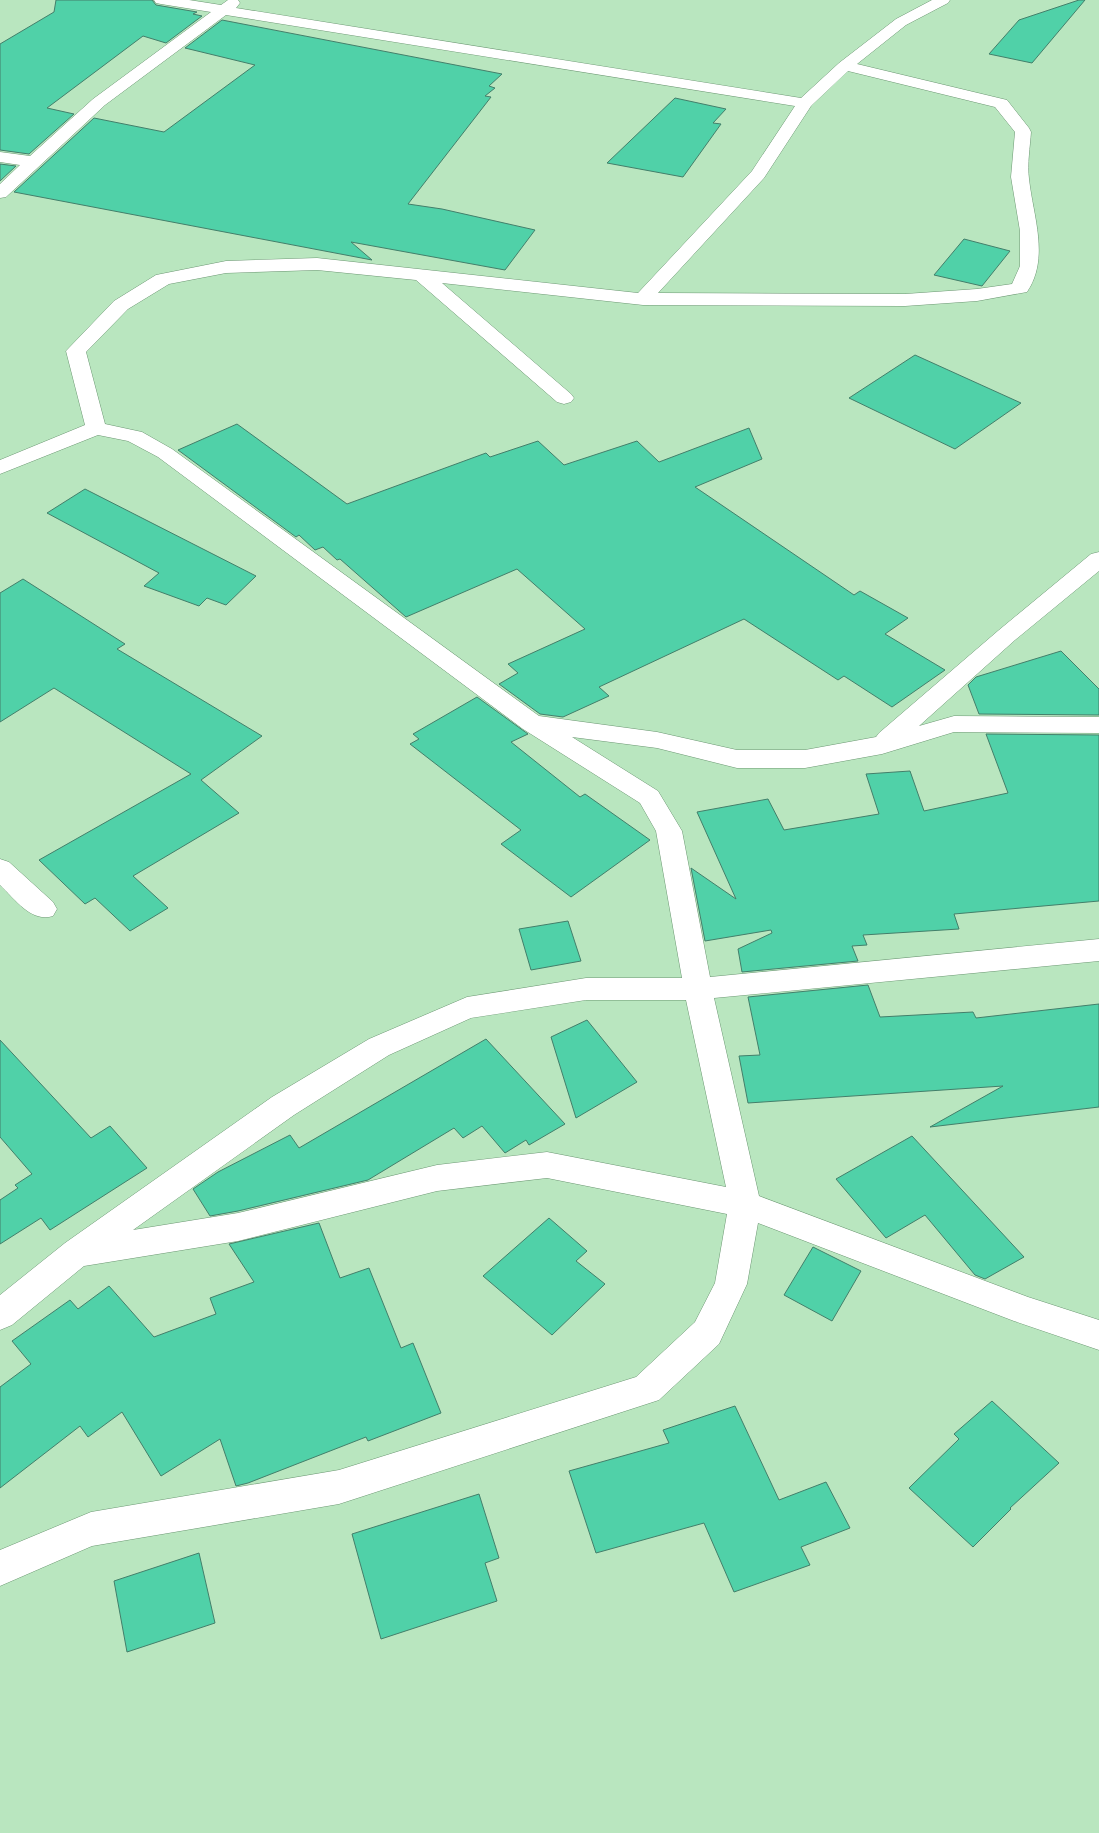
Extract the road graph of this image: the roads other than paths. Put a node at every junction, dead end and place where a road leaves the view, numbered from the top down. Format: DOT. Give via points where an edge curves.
graph roads {
  1 [pos="162,0"];
  2 [pos="238,0"];
  3 [pos="943,0"];
  4 [pos="224,9"];
  5 [pos="845,66"];
  6 [pos="805,103"];
  7 [pos="0,157"];
  8 [pos="34,162"];
  9 [pos="0,193"];
  10 [pos="421,275"];
  11 [pos="642,299"];
  12 [pos="564,398"];
  13 [pos="96,428"];
  14 [pos="0,468"];
  15 [pos="1099,559"];
  16 [pos="532,722"];
  17 [pos="1099,725"];
  18 [pos="882,745"];
  19 [pos="0,869"];
  20 [pos="43,909"];
  21 [pos="1099,950"];
  22 [pos="698,989"];
  23 [pos="745,1204"];
  24 [pos="76,1253"];
  25 [pos="0,1315"];
  26 [pos="1099,1335"];
  27 [pos="0,1568"];
  1 -- 4 [label="street"];
  2 -- 4 [label="street"];
  3 -- 5 [label="street" via="901,22"];
  4 -- 6 [label="street"];
  4 -- 8 [label="street" via="98,102"];
  5 -- 6 [label="street"];
  5 -- 11 [label="street" via="1001,102 1023,132 1020,176 1029,231 1029,266 1020,288 905,300"];
  6 -- 11 [label="street" via="758,174"];
  7 -- 8 [label="street"];
  8 -- 9 [label="street"];
  10 -- 11 [label="street"];
  10 -- 12 [label="street"];
  10 -- 13 [label="street" via="317,264 226,267 163,279 121,305 76,351"];
  13 -- 14 [label="street"];
  13 -- 16 [label="street" via="135,436 165,453"];
  15 -- 18 [label="street" via="1006,635"];
  16 -- 18 [label="street" via="657,740 737,759 804,759"];
  16 -- 22 [label="street" via="649,797 670,831"];
  17 -- 18 [label="street" via="954,724"];
  19 -- 20 [label="street"];
  21 -- 22 [label="street"];
  22 -- 23 [label="street"];
  22 -- 24 [label="street" via="586,989 467,1008 380,1047 283,1106"];
  23 -- 24 [label="street" via="547,1165 437,1178 238,1227"];
  23 -- 26 [label="street"];
  23 -- 27 [label="street" via="731,1284 708,1333 647,1389 339,1488 90,1530"];
  24 -- 25 [label="street"];
}
